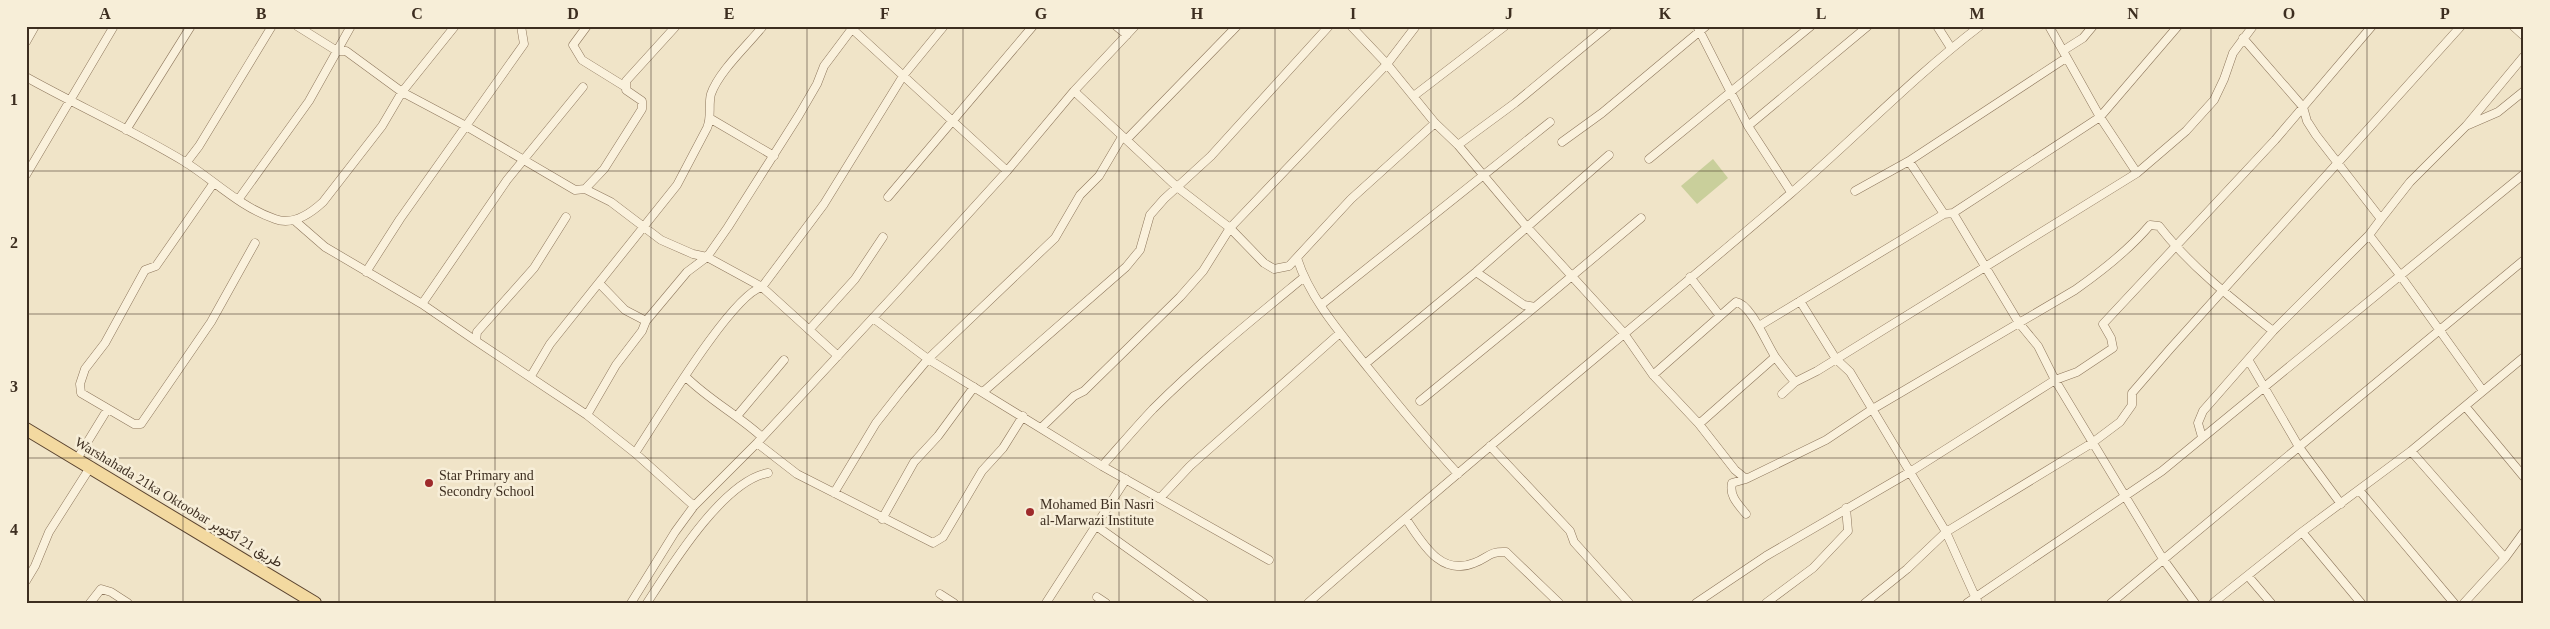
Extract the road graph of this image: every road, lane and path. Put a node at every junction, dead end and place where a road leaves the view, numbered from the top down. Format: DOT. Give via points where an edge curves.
graph roads {
  1 [pos="35,26"];
  2 [pos="114,26"];
  3 [pos="191,26"];
  4 [pos="272,26"];
  5 [pos="297,26"];
  6 [pos="352,26"];
  7 [pos="455,26"];
  8 [pos="521,26"];
  9 [pos="586,26"];
  10 [pos="676,26"];
  11 [pos="763,26"];
  12 [pos="944,26"];
  13 [pos="1032,26"];
  14 [pos="1116,26"];
  15 [pos="1135,26"];
  16 [pos="1237,26"];
  17 [pos="1329,26"];
  18 [pos="1350,26"];
  19 [pos="1416,26"];
  20 [pos="1505,26"];
  21 [pos="1608,26"];
  22 [pos="1812,26"];
  23 [pos="1868,26"];
  24 [pos="1937,26"];
  25 [pos="1980,26"];
  26 [pos="2049,26"];
  27 [pos="2093,26"];
  28 [pos="2178,26"];
  29 [pos="2252,26"];
  30 [pos="2372,26"];
  31 [pos="2461,26"];
  32 [pos="2513,26"];
  33 [pos="852,27"];
  34 [pos="1701,28"];
  35 [pos="1127,35"];
  36 [pos="2524,36"];
  37 [pos="2243,38"];
  38 [pos="26,42"];
  39 [pos="1951,48"];
  40 [pos="2064,50"];
  41 [pos="337,51"];
  42 [pos="2524,56"];
  43 [pos="2066,58"];
  44 [pos="1388,64"];
  45 [pos="903,76"];
  46 [pos="26,77"];
  47 [pos="624,86"];
  48 [pos="583,87"];
  49 [pos="1074,91"];
  50 [pos="2524,91"];
  51 [pos="402,92"];
  52 [pos="1732,92"];
  53 [pos="1415,95"];
  54 [pos="70,101"];
  55 [pos="2303,107"];
  56 [pos="2100,117"];
  57 [pos="711,119"];
  58 [pos="952,122"];
  59 [pos="1550,122"];
  60 [pos="1435,123"];
  61 [pos="466,126"];
  62 [pos="1748,126"];
  63 [pos="2466,126"];
  64 [pos="126,130"];
  65 [pos="1125,138"];
  66 [pos="1562,142"];
  67 [pos="1458,145"];
  68 [pos="1609,155"];
  69 [pos="774,156"];
  70 [pos="1649,159"];
  71 [pos="524,160"];
  72 [pos="1910,161"];
  73 [pos="186,163"];
  74 [pos="2339,164"];
  75 [pos="1007,171"];
  76 [pos="2137,173"];
  77 [pos="2524,174"];
  78 [pos="26,175"];
  79 [pos="1484,176"];
  80 [pos="213,184"];
  81 [pos="1178,187"];
  82 [pos="585,189"];
  83 [pos="1855,191"];
  84 [pos="1791,192"];
  85 [pos="888,197"];
  86 [pos="238,200"];
  87 [pos="1944,214"];
  88 [pos="1953,214"];
  89 [pos="566,217"];
  90 [pos="1641,218"];
  91 [pos="2381,219"];
  92 [pos="294,220"];
  93 [pos="1526,226"];
  94 [pos="645,228"];
  95 [pos="1230,228"];
  96 [pos="2369,236"];
  97 [pos="883,237"];
  98 [pos="255,243"];
  99 [pos="2175,247"];
  100 [pos="707,257"];
  101 [pos="1296,258"];
  102 [pos="2524,260"];
  103 [pos="1984,267"];
  104 [pos="366,272"];
  105 [pos="1476,272"];
  106 [pos="2400,275"];
  107 [pos="1570,276"];
  108 [pos="1690,277"];
  109 [pos="1303,278"];
  110 [pos="600,284"];
  111 [pos="762,287"];
  112 [pos="2221,290"];
  113 [pos="1800,301"];
  114 [pos="422,304"];
  115 [pos="1321,305"];
  116 [pos="1534,307"];
  117 [pos="1720,316"];
  118 [pos="873,318"];
  119 [pos="646,320"];
  120 [pos="2020,323"];
  121 [pos="1758,326"];
  122 [pos="809,330"];
  123 [pos="2273,331"];
  124 [pos="1624,332"];
  125 [pos="2440,332"];
  126 [pos="1340,333"];
  127 [pos="476,341"];
  128 [pos="838,356"];
  129 [pos="1776,357"];
  130 [pos="2524,357"];
  131 [pos="928,359"];
  132 [pos="1836,359"];
  133 [pos="784,360"];
  134 [pos="2249,361"];
  135 [pos="1365,364"];
  136 [pos="1653,375"];
  137 [pos="531,376"];
  138 [pos="686,377"];
  139 [pos="2055,380"];
  140 [pos="1795,382"];
  141 [pos="2264,386"];
  142 [pos="974,388"];
  143 [pos="2483,391"];
  144 [pos="983,392"];
  145 [pos="1782,394"];
  146 [pos="1420,401"];
  147 [pos="2465,406"];
  148 [pos="107,410"];
  149 [pos="1871,410"];
  150 [pos="586,415"];
  151 [pos="737,416"];
  152 [pos="1023,416"];
  153 [pos="1699,424"];
  154 [pos="1041,428"];
  155 [pos="26,429"];
  156 [pos="2202,437"];
  157 [pos="760,440"];
  158 [pos="2092,443"];
  159 [pos="1490,446"];
  160 [pos="2299,447"];
  161 [pos="2411,451"];
  162 [pos="635,454"];
  163 [pos="77,459"];
  164 [pos="91,466"];
  165 [pos="1102,466"];
  166 [pos="1910,472"];
  167 [pos="768,473"];
  168 [pos="1458,474"];
  169 [pos="2524,477"];
  170 [pos="1126,479"];
  171 [pos="1746,479"];
  172 [pos="2358,490"];
  173 [pos="834,493"];
  174 [pos="1161,497"];
  175 [pos="2125,498"];
  176 [pos="2341,504"];
  177 [pos="694,506"];
  178 [pos="1846,508"];
  179 [pos="1746,514"];
  180 [pos="882,518"];
  181 [pos="1406,519"];
  182 [pos="1095,526"];
  183 [pos="1946,532"];
  184 [pos="2302,532"];
  185 [pos="2524,532"];
  186 [pos="2505,558"];
  187 [pos="2163,559"];
  188 [pos="1269,560"];
  189 [pos="2248,576"];
  190 [pos="26,581"];
  191 [pos="940,594"];
  192 [pos="1097,596"];
  193 [pos="1976,600"];
  194 [pos="90,603"];
  195 [pos="128,603"];
  196 [pos="315,603"];
  197 [pos="631,603"];
  198 [pos="646,603"];
  199 [pos="954,603"];
  200 [pos="1046,603"];
  201 [pos="1106,603"];
  202 [pos="1204,603"];
  203 [pos="1308,603"];
  204 [pos="1559,603"];
  205 [pos="1629,603"];
  206 [pos="1696,603"];
  207 [pos="1766,603"];
  208 [pos="1865,603"];
  209 [pos="1967,603"];
  210 [pos="2111,603"];
  211 [pos="2195,603"];
  212 [pos="2213,603"];
  213 [pos="2271,603"];
  214 [pos="2361,603"];
  215 [pos="2454,603"];
  216 [pos="2464,603"];
  1 -- 38 [label="street"];
  2 -- 54 [label="street"];
  3 -- 64 [label="street"];
  4 -- 73 [label="street"];
  5 -- 41 [label="street"];
  6 -- 41 [label="street"];
  7 -- 51 [label="street"];
  8 -- 61 [label="street" via="524,44"];
  9 -- 47 [label="street" via="573,45 582,60"];
  10 -- 47 [label="street"];
  11 -- 57 [label="street" via="719,79 711,95"];
  12 -- 45 [label="street"];
  13 -- 58 [label="street"];
  14 -- 35 [label="street"];
  15 -- 35 [label="street"];
  16 -- 65 [label="street" via="1203,64"];
  17 -- 81 [label="street" via="1211,156"];
  18 -- 44 [label="street"];
  19 -- 44 [label="street"];
  20 -- 53 [label="street"];
  21 -- 67 [label="street" via="1515,103"];
  22 -- 52 [label="street"];
  23 -- 62 [label="street"];
  24 -- 39 [label="street"];
  25 -- 39 [label="street"];
  26 -- 40 [label="street"];
  27 -- 40 [label="street" via="2083,38"];
  28 -- 56 [label="street"];
  29 -- 37 [label="street"];
  30 -- 55 [label="street"];
  31 -- 74 [label="street"];
  32 -- 36 [label="street"];
  33 -- 45 [label="street"];
  33 -- 69 [label="street" via="824,66 818,84"];
  34 -- 52 [label="street"];
  34 -- 66 [label="street" via="1602,113"];
  35 -- 49 [label="street"];
  37 -- 55 [label="street"];
  37 -- 76 [label="street" via="2233,53 2214,100 2186,130"];
  39 -- 84 [label="street"];
  40 -- 43 [label="street"];
  41 -- 51 [label="street" via="346,51"];
  41 -- 86 [label="street" via="308,101"];
  42 -- 63 [label="street"];
  43 -- 56 [label="street"];
  43 -- 72 [label="street"];
  44 -- 53 [label="street"];
  44 -- 95 [label="street"];
  45 -- 58 [label="street"];
  45 -- 111 [label="street" via="824,204"];
  46 -- 54 [label="street"];
  47 -- 82 [label="street" via="642,101 642,109 604,169"];
  48 -- 71 [label="street"];
  49 -- 65 [label="street"];
  49 -- 75 [label="street"];
  50 -- 63 [label="street" via="2498,112"];
  51 -- 61 [label="street"];
  51 -- 92 [label="street" via="382,126 323,202 312,212"];
  52 -- 62 [label="street"];
  52 -- 70 [label="street"];
  53 -- 60 [label="street"];
  54 -- 64 [label="street"];
  54 -- 78 [label="street"];
  55 -- 74 [label="street" via="2307,121"];
  55 -- 99 [label="street"];
  56 -- 76 [label="street"];
  56 -- 88 [label="street"];
  57 -- 69 [label="street"];
  57 -- 94 [label="street" via="677,186"];
  58 -- 75 [label="street"];
  58 -- 85 [label="street"];
  59 -- 79 [label="street"];
  60 -- 67 [label="street"];
  60 -- 101 [label="street" via="1351,199"];
  61 -- 71 [label="street"];
  61 -- 104 [label="street"];
  62 -- 84 [label="street"];
  63 -- 91 [label="street" via="2410,182"];
  64 -- 73 [label="street"];
  65 -- 81 [label="street"];
  65 -- 131 [label="street" via="1099,176 1080,195 1055,238"];
  67 -- 79 [label="street"];
  68 -- 93 [label="street"];
  69 -- 100 [label="street"];
  71 -- 82 [label="street" via="575,190"];
  71 -- 114 [label="street"];
  72 -- 83 [label="street"];
  72 -- 87 [label="street"];
  73 -- 80 [label="street"];
  74 -- 91 [label="street"];
  74 -- 112 [label="street"];
  75 -- 118 [label="street"];
  76 -- 103 [label="street"];
  77 -- 106 [label="street"];
  79 -- 93 [label="street"];
  79 -- 115 [label="street"];
  80 -- 86 [label="street"];
  80 -- 148 [label="street" via="156,266 145,270 105,343 85,369 80,393"];
  81 -- 95 [label="street"];
  81 -- 144 [label="street" via="1150,216 1140,250 1126,267"];
  82 -- 94 [label="street" via="611,202"];
  84 -- 108 [label="street"];
  86 -- 92 [label="street" via="276,220"];
  87 -- 88 [label="street"];
  87 -- 113 [label="street"];
  88 -- 103 [label="street"];
  89 -- 127 [label="street" via="534,268 477,332"];
  90 -- 107 [label="street"];
  91 -- 96 [label="street"];
  92 -- 104 [label="street" via="325,248"];
  93 -- 105 [label="street"];
  93 -- 107 [label="street"];
  94 -- 100 [label="street" via="661,240"];
  94 -- 110 [label="street"];
  95 -- 101 [label="street" via="1274,269 1289,266"];
  95 -- 154 [label="street" via="1203,271 1180,297 1084,391 1074,396"];
  96 -- 106 [label="street"];
  96 -- 123 [label="street"];
  97 -- 122 [label="street" via="855,279"];
  98 -- 148 [label="street" via="211,322 141,424 134,424"];
  99 -- 112 [label="street"];
  99 -- 120 [label="street" via="2159,226 2150,225 2104,269"];
  99 -- 139 [label="street" via="2103,324 2113,348 2077,372"];
  100 -- 111 [label="street"];
  100 -- 119 [label="street" via="687,272"];
  101 -- 109 [label="street"];
  102 -- 125 [label="street"];
  103 -- 120 [label="street"];
  103 -- 132 [label="street"];
  104 -- 114 [label="street"];
  105 -- 116 [label="street" via="1524,305"];
  105 -- 135 [label="street"];
  106 -- 125 [label="street"];
  106 -- 141 [label="street"];
  107 -- 116 [label="street"];
  107 -- 124 [label="street"];
  108 -- 117 [label="street"];
  108 -- 124 [label="street"];
  109 -- 115 [label="street"];
  109 -- 165 [label="street" via="1181,383"];
  110 -- 119 [label="street" via="625,310"];
  110 -- 137 [label="street" via="550,344"];
  111 -- 122 [label="street"];
  111 -- 138 [label="street" via="756,288 735,309"];
  112 -- 123 [label="street"];
  112 -- 158 [label="street" via="2132,393 2132,405 2120,422"];
  113 -- 121 [label="street"];
  113 -- 132 [label="street"];
  114 -- 127 [label="street"];
  115 -- 126 [label="street"];
  116 -- 146 [label="street"];
  117 -- 121 [label="street" via="1739,301"];
  117 -- 136 [label="street"];
  118 -- 128 [label="street"];
  118 -- 131 [label="street"];
  119 -- 150 [label="street"];
  120 -- 139 [label="street" via="2038,346"];
  120 -- 149 [label="street"];
  121 -- 129 [label="street"];
  122 -- 128 [label="street"];
  123 -- 134 [label="street"];
  124 -- 136 [label="street"];
  124 -- 159 [label="street"];
  125 -- 143 [label="street"];
  125 -- 160 [label="street"];
  126 -- 135 [label="street"];
  126 -- 174 [label="street" via="1190,466"];
  127 -- 137 [label="street"];
  128 -- 157 [label="street"];
  129 -- 140 [label="street"];
  129 -- 153 [label="street"];
  130 -- 143 [label="street"];
  131 -- 142 [label="street"];
  131 -- 173 [label="street" via="876,424"];
  132 -- 140 [label="street"];
  132 -- 149 [label="street" via="1850,372"];
  133 -- 151 [label="street"];
  134 -- 141 [label="street"];
  134 -- 156 [label="street" via="2203,411 2198,423"];
  135 -- 168 [label="street"];
  136 -- 153 [label="street"];
  137 -- 150 [label="street"];
  138 -- 151 [label="street" via="714,403"];
  138 -- 162 [label="street"];
  139 -- 158 [label="street"];
  139 -- 166 [label="street"];
  140 -- 145 [label="street"];
  141 -- 156 [label="street"];
  141 -- 160 [label="street"];
  142 -- 144 [label="street"];
  142 -- 180 [label="street" via="914,462"];
  143 -- 147 [label="street"];
  144 -- 152 [label="street"];
  147 -- 161 [label="street"];
  147 -- 169 [label="street"];
  148 -- 163 [label="street"];
  149 -- 166 [label="street"];
  149 -- 171 [label="street" via="1826,440"];
  150 -- 162 [label="street"];
  151 -- 157 [label="street"];
  152 -- 154 [label="street"];
  152 -- 180 [label="street" via="1003,448 982,471 943,537 933,543"];
  153 -- 171 [label="street" via="1735,470"];
  154 -- 165 [label="street"];
  155 -- 163 [label="main road, Warshahada 21ka Oktoobar طريق 21 أكتوبر"];
  156 -- 175 [label="street"];
  157 -- 173 [label="street" via="797,474"];
  157 -- 177 [label="street"];
  158 -- 175 [label="street"];
  158 -- 183 [label="street"];
  159 -- 168 [label="street"];
  159 -- 205 [label="street" via="1570,531 1574,542"];
  160 -- 176 [label="street"];
  160 -- 187 [label="street"];
  161 -- 172 [label="street"];
  161 -- 186 [label="street"];
  162 -- 177 [label="street"];
  163 -- 164 [label="main road, Warshahada 21ka Oktoobar طريق 21 أكتوبر"];
  164 -- 190 [label="street" via="49,532"];
  164 -- 196 [label="main road, Warshahada 21ka Oktoobar طريق 21 أكتوبر"];
  165 -- 170 [label="street"];
  166 -- 178 [label="street"];
  166 -- 183 [label="street"];
  167 -- 198 [label="street" via="744,482 712,512"];
  168 -- 181 [label="street"];
  170 -- 174 [label="street"];
  170 -- 182 [label="street"];
  171 -- 179 [label="street" via="1732,483 1731,490 1733,498"];
  172 -- 176 [label="street"];
  172 -- 215 [label="street"];
  173 -- 180 [label="street"];
  174 -- 188 [label="street"];
  175 -- 187 [label="street"];
  175 -- 193 [label="street"];
  176 -- 184 [label="street"];
  177 -- 197 [label="street"];
  178 -- 206 [label="street"];
  178 -- 207 [label="street" via="1848,531 1813,568"];
  181 -- 203 [label="street"];
  181 -- 204 [label="street" via="1439,562 1456,567 1474,564 1494,551 1506,552"];
  182 -- 200 [label="street"];
  182 -- 202 [label="street"];
  183 -- 193 [label="street"];
  183 -- 208 [label="street"];
  184 -- 189 [label="street"];
  184 -- 214 [label="street"];
  185 -- 186 [label="street"];
  186 -- 216 [label="street"];
  187 -- 210 [label="street"];
  187 -- 211 [label="street"];
  189 -- 212 [label="street"];
  189 -- 213 [label="street"];
  191 -- 199 [label="street"];
  192 -- 201 [label="street"];
  193 -- 209 [label="street"];
  194 -- 195 [label="street" via="101,589"];
}
